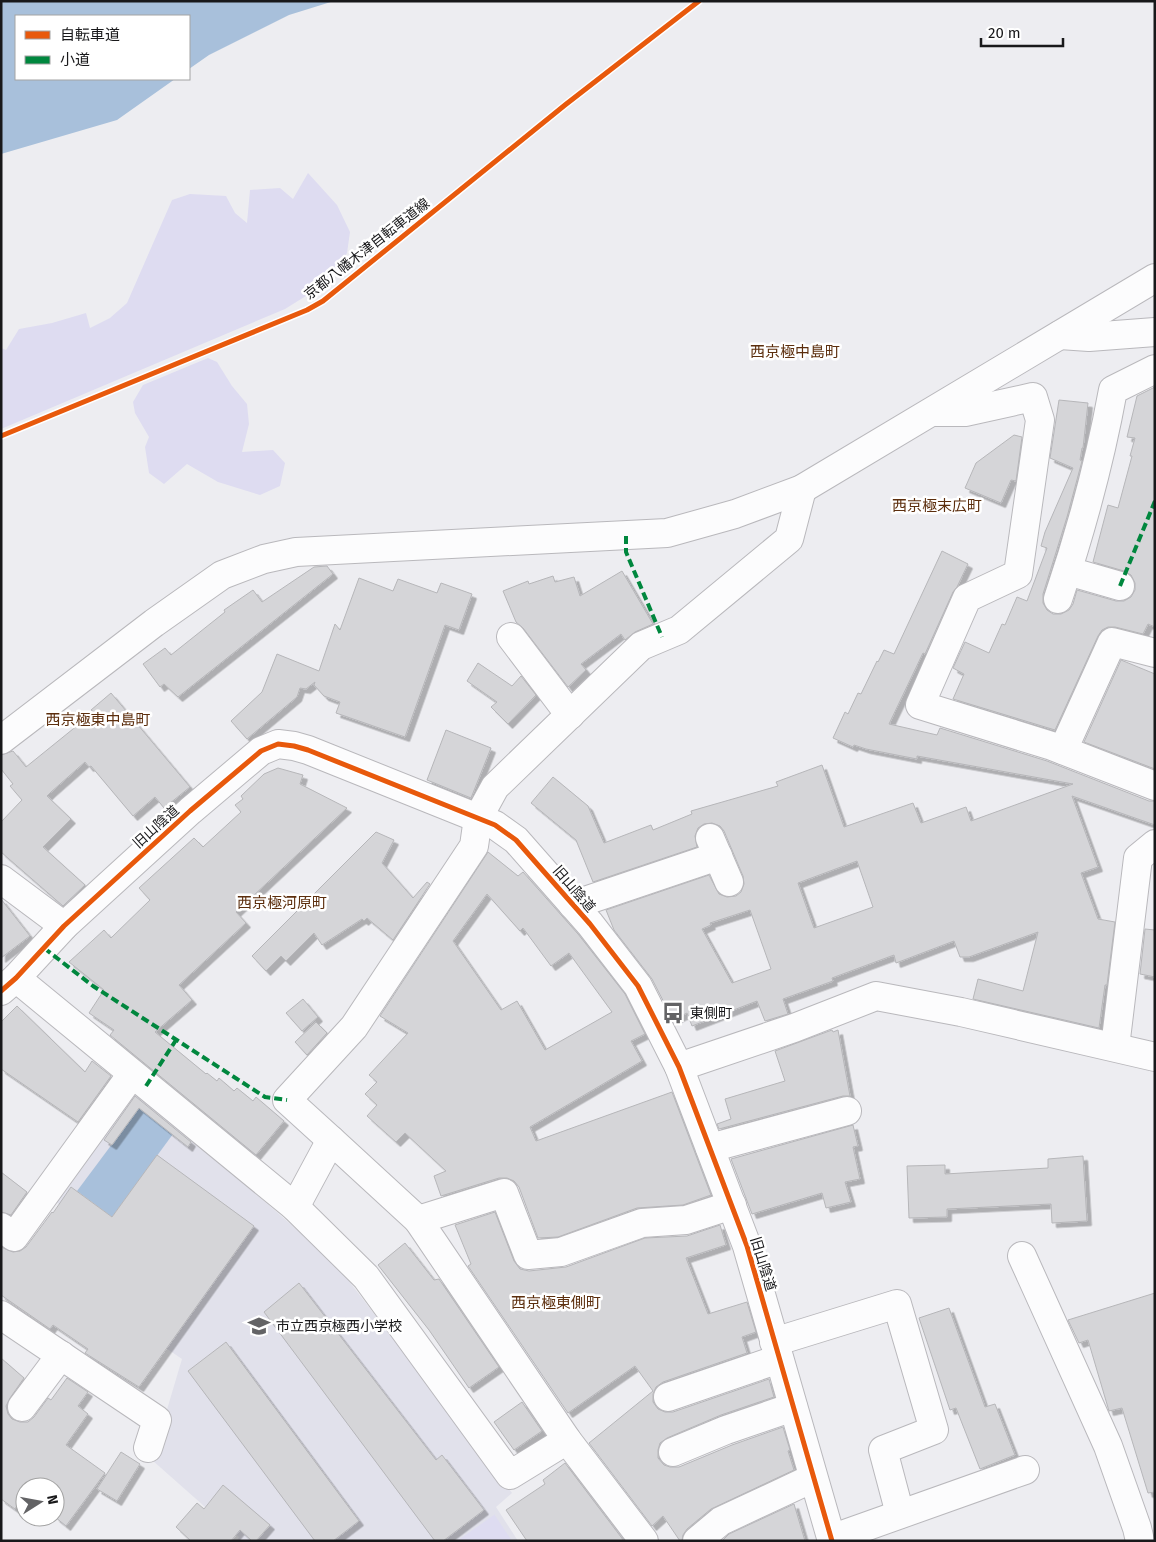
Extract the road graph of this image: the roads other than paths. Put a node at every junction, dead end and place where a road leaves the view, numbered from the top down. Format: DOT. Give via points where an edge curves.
graph roads {
  1 [pos="1155,278"];
  2 [pos="1155,332"];
  3 [pos="1060,335"];
  4 [pos="1155,369"];
  5 [pos="932,412"];
  6 [pos="802,489"];
  7 [pos="1068,571"];
  8 [pos="1120,586"];
  9 [pos="1058,599"];
  10 [pos="511,637"];
  11 [pos="1155,653"];
  12 [pos="570,715"];
  13 [pos="1,740"];
  14 [pos="1063,750"];
  15 [pos="1155,786"];
  16 [pos="478,818"];
  17 [pos="1155,844"];
  18 [pos="1,878"];
  19 [pos="729,882"];
  20 [pos="574,905"];
  21 [pos="64,926"];
  22 [pos="8,984"];
  23 [pos="1115,1047"];
  24 [pos="1155,1057"];
  25 [pos="679,1067"];
  26 [pos="132,1074"];
  27 [pos="847,1111"];
  28 [pos="331,1140"];
  29 [pos="710,1148"];
  30 [pos="732,1205"];
  31 [pos="295,1207"];
  32 [pos="418,1220"];
  33 [pos="1,1227"];
  34 [pos="1022,1256"];
  35 [pos="1,1315"];
  36 [pos="777,1350"];
  37 [pos="61,1355"];
  38 [pos="668,1397"];
  39 [pos="22,1407"];
  40 [pos="792,1407"];
  41 [pos="566,1440"];
  42 [pos="148,1448"];
  43 [pos="673,1452"];
  44 [pos="1025,1470"];
  45 [pos="813,1478"];
  46 [pos="900,1514"];
  47 [pos="832,1540"];
  48 [pos="644,1541"];
  49 [pos="697,1541"];
  50 [pos="1140,1541"];
  1 -- 3 [label="street"];
  2 -- 3 [label="street" via="1089,337"];
  3 -- 5 [label="street"];
  4 -- 7 [label="street" via="1113,390 1103,445"];
  5 -- 6 [label="street"];
  5 -- 14 [label="street" via="965,412 1034,397 1040,420 1018,574 967,598 920,705"];
  6 -- 12 [label="street" via="789,539 679,630 641,646"];
  6 -- 13 [label="street" via="736,514 666,533 296,552 264,559 222,575"];
  7 -- 8 [label="street"];
  7 -- 9 [label="street"];
  10 -- 12 [label="street"];
  11 -- 14 [label="street" via="1112,642"];
  12 -- 16 [label="street" via="495,787"];
  14 -- 15 [label="street"];
  16 -- 20 [label="street, 旧山陰道" via="516,840"];
  16 -- 21 [label="street, 旧山陰道" via="308,750 278,744 261,750"];
  16 -- 28 [label="street" via="474,846 354,1027 287,1100"];
  17 -- 23 [label="street" via="1138,858"];
  18 -- 21 [label="street"];
  19 -- 20 [label="street" via="714,847"];
  20 -- 25 [label="street, 旧山陰道" via="638,986"];
  21 -- 22 [label="street, 旧山陰道"];
  22 -- 26 [label="street"];
  23 -- 24 [label="street"];
  23 -- 25 [label="street" via="876,996"];
  25 -- 29 [label="street, 旧山陰道"];
  26 -- 31 [label="street"];
  26 -- 33 [label="street" via="14,1237"];
  27 -- 29 [label="street"];
  28 -- 31 [label="street"];
  28 -- 32 [label="street"];
  29 -- 30 [label="street, 旧山陰道"];
  30 -- 32 [label="street" via="686,1220 642,1223 561,1252 528,1255 504,1193"];
  30 -- 36 [label="street, 旧山陰道"];
  31 -- 41 [label="street" via="366,1277 510,1475"];
  32 -- 41 [label="street"];
  34 -- 50 [label="street" via="1108,1446"];
  35 -- 37 [label="street"];
  36 -- 38 [label="street"];
  36 -- 40 [label="street, 旧山陰道"];
  36 -- 46 [label="street" via="896,1304 934,1430 883,1450"];
  37 -- 39 [label="street"];
  37 -- 42 [label="street" via="157,1420"];
  40 -- 43 [label="street"];
  40 -- 45 [label="street, 旧山陰道"];
  41 -- 48 [label="street"];
  44 -- 46 [label="street"];
  45 -- 47 [label="street, 旧山陰道"];
  45 -- 49 [label="street" via="721,1521"];
  46 -- 47 [label="street"];
}
